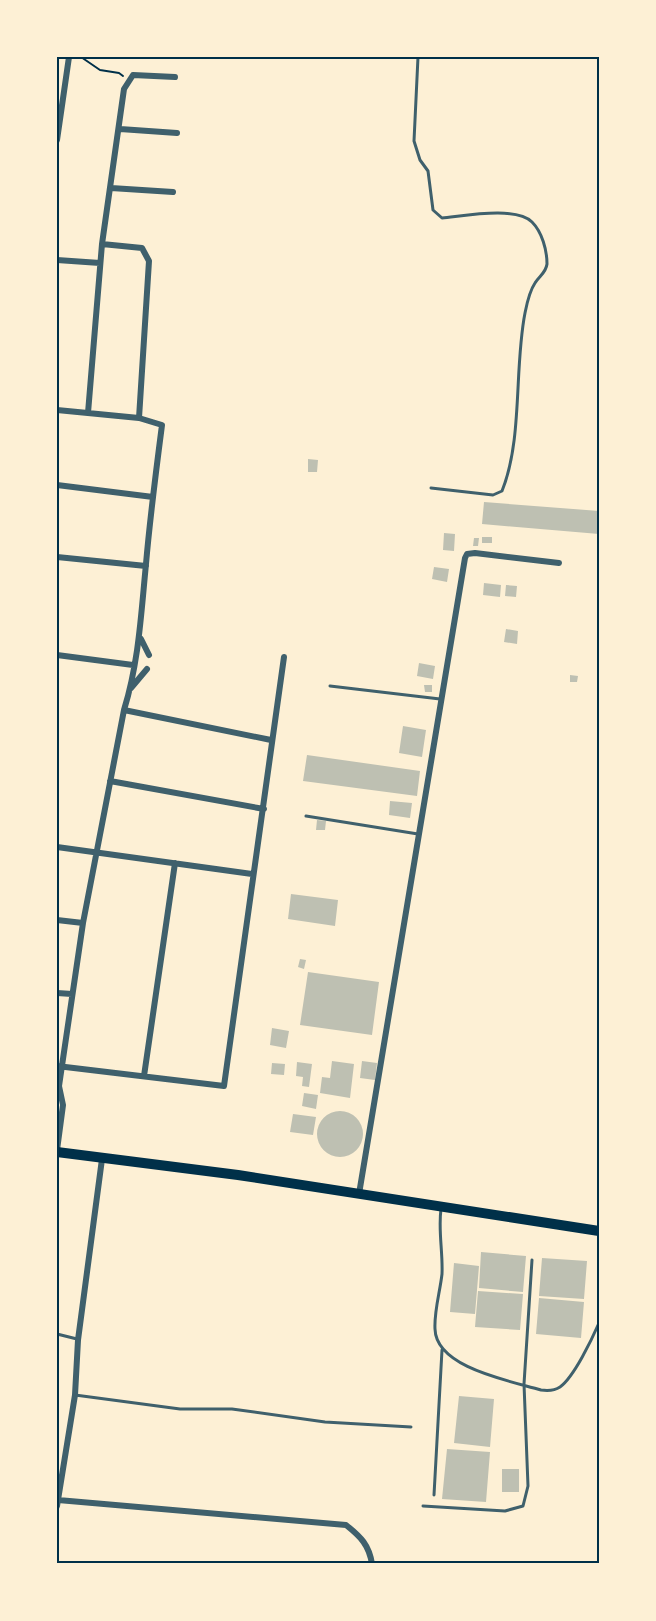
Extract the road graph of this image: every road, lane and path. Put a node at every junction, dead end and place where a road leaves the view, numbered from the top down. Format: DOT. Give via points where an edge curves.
graph roads {
  1 [pos="69,57"];
  2 [pos="81,57"];
  3 [pos="418,57"];
  4 [pos="175,77"];
  5 [pos="128,80"];
  6 [pos="60,94"];
  7 [pos="120,129"];
  8 [pos="177,133"];
  9 [pos="57,140"];
  10 [pos="111,188"];
  11 [pos="172,192"];
  12 [pos="102,244"];
  13 [pos="57,260"];
  14 [pos="100,263"];
  15 [pos="57,410"];
  16 [pos="88,413"];
  17 [pos="139,418"];
  18 [pos="57,485"];
  19 [pos="431,488"];
  20 [pos="153,497"];
  21 [pos="57,557"];
  22 [pos="559,563"];
  23 [pos="146,566"];
  24 [pos="141,637"];
  25 [pos="57,654"];
  26 [pos="149,655"];
  27 [pos="284,657"];
  28 [pos="133,665"];
  29 [pos="147,669"];
  30 [pos="330,686"];
  31 [pos="131,688"];
  32 [pos="442,699"];
  33 [pos="124,710"];
  34 [pos="271,740"];
  35 [pos="110,781"];
  36 [pos="264,809"];
  37 [pos="306,816"];
  38 [pos="420,835"];
  39 [pos="57,847"];
  40 [pos="96,853"];
  41 [pos="176,863"];
  42 [pos="252,874"];
  43 [pos="57,920"];
  44 [pos="82,923"];
  45 [pos="57,993"];
  46 [pos="72,994"];
  47 [pos="60,1066"];
  48 [pos="144,1076"];
  49 [pos="58,1087"];
  50 [pos="57,1151"];
  51 [pos="102,1159"];
  52 [pos="359,1195"];
  53 [pos="441,1209"];
  54 [pos="599,1231"];
  55 [pos="532,1260"];
  56 [pos="599,1323"];
  57 [pos="57,1334"];
  58 [pos="78,1340"];
  59 [pos="442,1350"];
  60 [pos="524,1384"];
  61 [pos="75,1395"];
  62 [pos="411,1427"];
  63 [pos="434,1495"];
  64 [pos="58,1503"];
  65 [pos="423,1506"];
  66 [pos="372,1564"];
  1 -- 6 [label="street"];
  2 -- 5 [label="path" via="100,70 119,73"];
  3 -- 19 [label="lane" via="414,141 428,171 433,210 442,218 524,216 534,223 546,249 546,270 529,294 524,315 516,414 502,491 493,495"];
  4 -- 5 [label="street" via="133,75"];
  5 -- 7 [label="street"];
  6 -- 9 [label="street"];
  7 -- 8 [label="street"];
  7 -- 10 [label="street"];
  10 -- 11 [label="street"];
  10 -- 12 [label="street"];
  12 -- 14 [label="street"];
  12 -- 17 [label="street" via="142,248 149,261"];
  13 -- 14 [label="street"];
  14 -- 16 [label="street"];
  15 -- 16 [label="street"];
  16 -- 17 [label="street"];
  17 -- 20 [label="street" via="162,425"];
  18 -- 20 [label="street"];
  20 -- 23 [label="street"];
  21 -- 23 [label="street"];
  22 -- 32 [label="street" via="467,554"];
  23 -- 24 [label="street"];
  24 -- 26 [label="street"];
  24 -- 28 [label="street"];
  25 -- 28 [label="street"];
  27 -- 34 [label="street"];
  28 -- 31 [label="street"];
  29 -- 31 [label="street"];
  30 -- 32 [label="lane"];
  31 -- 33 [label="street"];
  32 -- 38 [label="street"];
  33 -- 34 [label="street"];
  33 -- 35 [label="street"];
  34 -- 36 [label="street"];
  35 -- 36 [label="street"];
  35 -- 40 [label="street"];
  36 -- 42 [label="street"];
  37 -- 38 [label="lane"];
  38 -- 52 [label="street"];
  39 -- 40 [label="street"];
  40 -- 41 [label="street"];
  40 -- 44 [label="street"];
  41 -- 42 [label="street"];
  41 -- 48 [label="street"];
  42 -- 48 [label="street" via="224,1086"];
  43 -- 44 [label="street"];
  44 -- 46 [label="street"];
  45 -- 46 [label="street"];
  46 -- 47 [label="street"];
  47 -- 48 [label="street"];
  47 -- 49 [label="street"];
  49 -- 50 [label="street" via="63,1105"];
  50 -- 51 [label="main road"];
  51 -- 52 [label="main road" via="238,1175"];
  51 -- 58 [label="street"];
  52 -- 53 [label="main road"];
  53 -- 54 [label="main road"];
  53 -- 59 [label="lane" via="442,1272 435,1330"];
  55 -- 60 [label="lane"];
  56 -- 60 [label="lane" via="561,1386 548,1391"];
  57 -- 58 [label="lane"];
  58 -- 61 [label="street"];
  59 -- 60 [label="lane" via="474,1369"];
  59 -- 63 [label="lane"];
  60 -- 65 [label="lane" via="528,1486 523,1506 505,1511"];
  61 -- 62 [label="lane" via="180,1409 232,1409 325,1422"];
  61 -- 64 [label="street"];
  64 -- 66 [label="street" via="346,1525 360,1536"];
}
